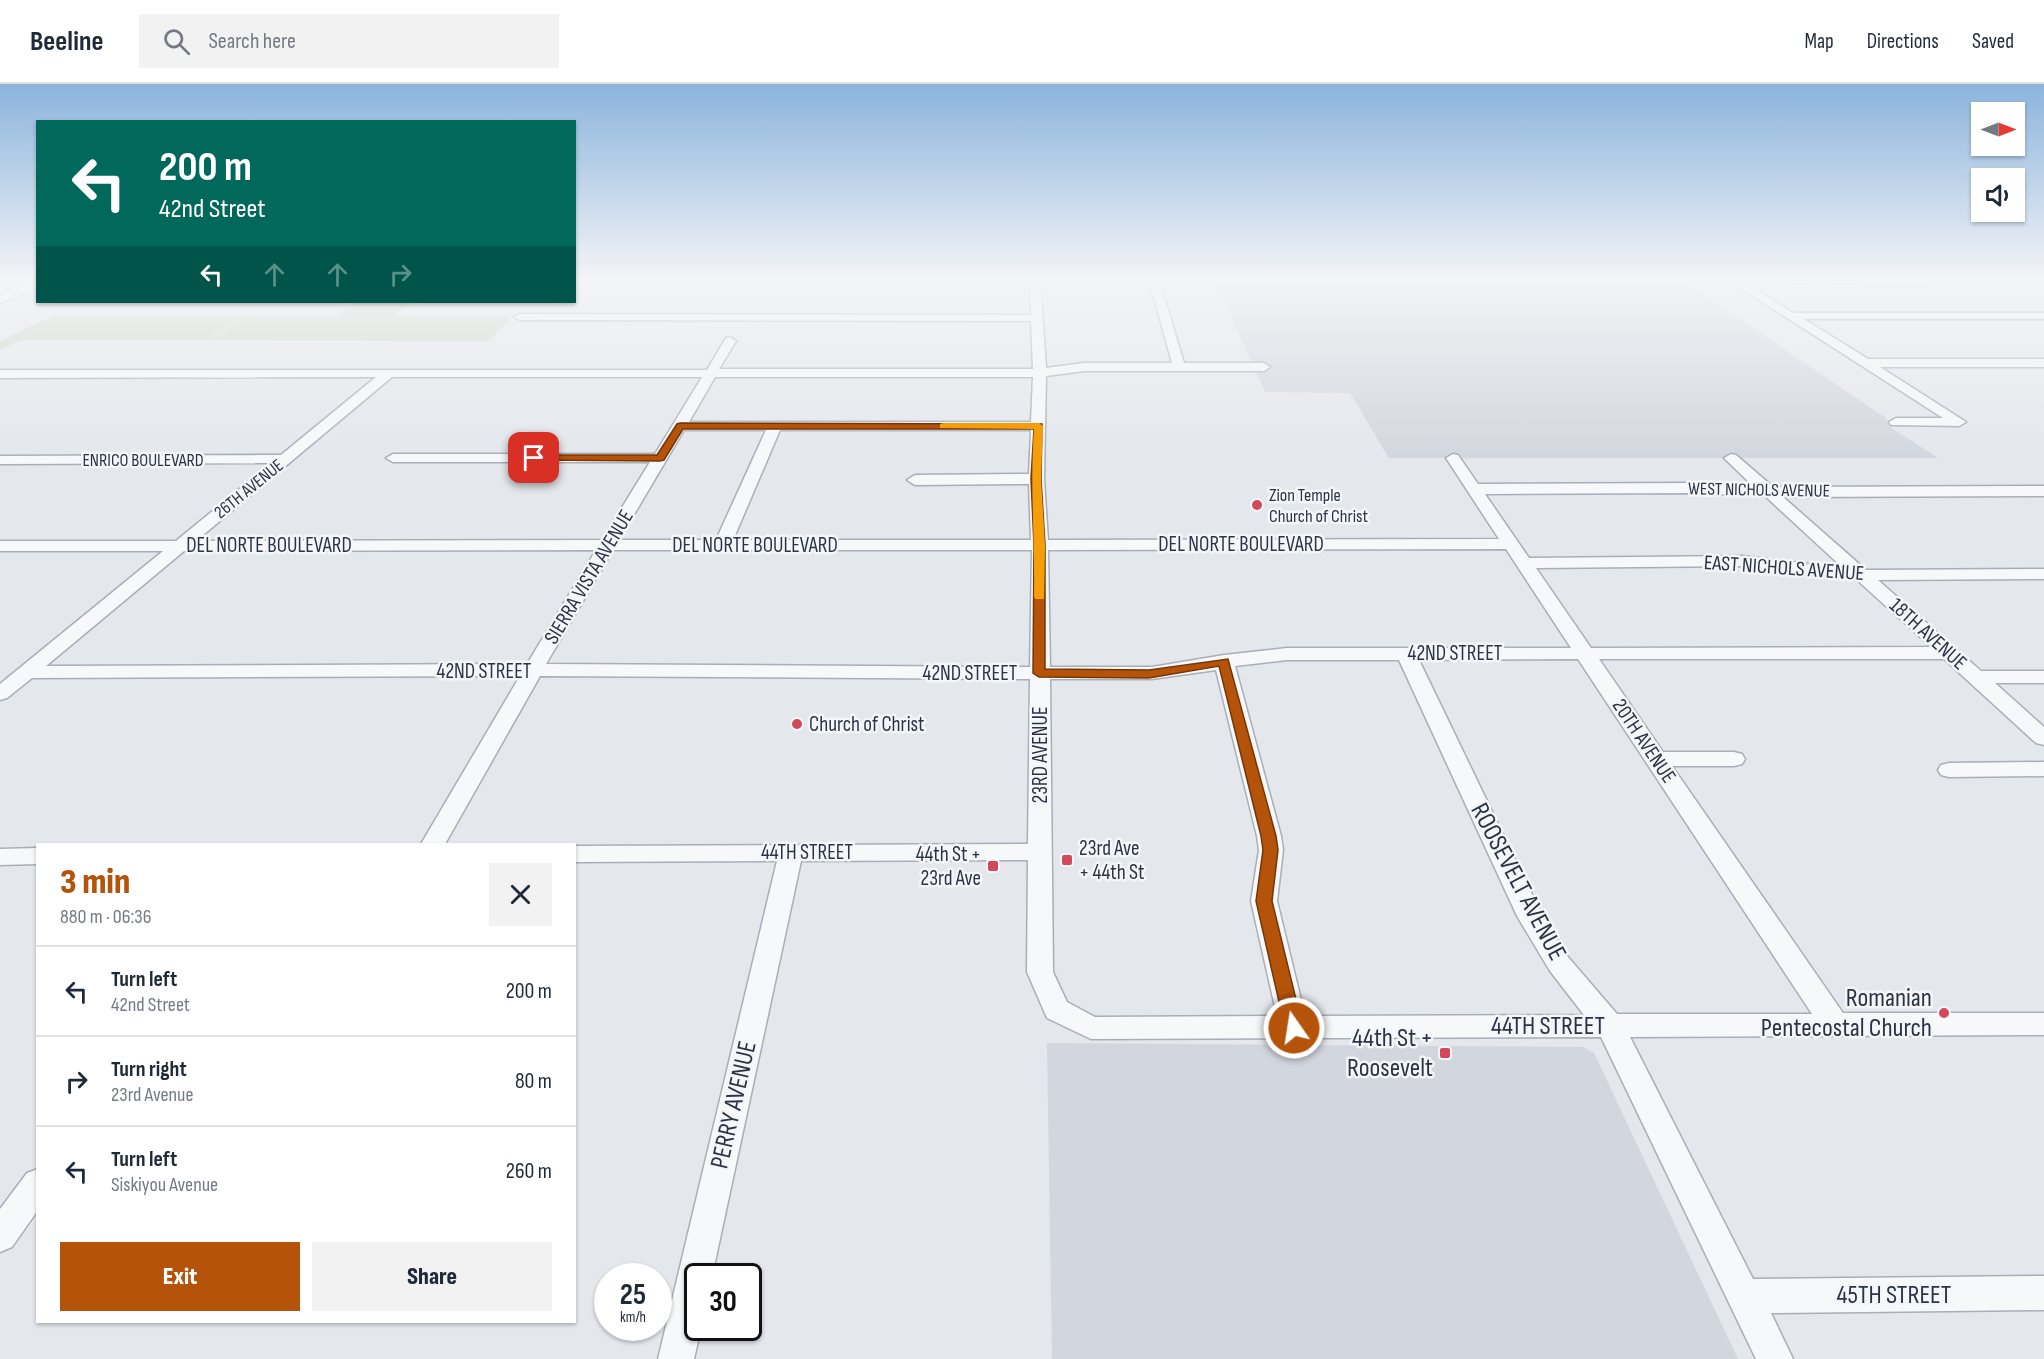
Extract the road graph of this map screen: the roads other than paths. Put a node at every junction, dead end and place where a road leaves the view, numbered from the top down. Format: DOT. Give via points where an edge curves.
graph roads {
  1 [pos="1038,340"];
  2 [pos="1171,340"];
  3 [pos="1828,340"];
  4 [pos="730,341"];
  5 [pos="1866,363"];
  6 [pos="2044,363"];
  7 [pos="1179,367"];
  8 [pos="1264,367"];
  9 [pos="0,374"];
  10 [pos="1040,374"];
  11 [pos="387,375"];
  12 [pos="711,375"];
  13 [pos="1896,422"];
  14 [pos="680,426"];
  15 [pos="776,426"];
  16 [pos="1039,426"];
  17 [pos="393,458"];
  18 [pos="660,458"];
  19 [pos="1453,458"];
  20 [pos="1731,458"];
  21 [pos="287,459"];
  22 [pos="0,460"];
  23 [pos="1036,479"];
  24 [pos="915,480"];
  25 [pos="1474,489"];
  26 [pos="2044,491"];
  27 [pos="1769,492"];
  28 [pos="1510,544"];
  29 [pos="179,545"];
  30 [pos="722,545"];
  31 [pos="1040,545"];
  32 [pos="0,546"];
  33 [pos="608,546"];
  34 [pos="1523,563"];
  35 [pos="2044,574"];
  36 [pos="1862,575"];
  37 [pos="1406,653"];
  38 [pos="1584,653"];
  39 [pos="1949,653"];
  40 [pos="1224,662"];
  41 [pos="533,670"];
  42 [pos="26,672"];
  43 [pos="1039,673"];
  44 [pos="1975,676"];
  45 [pos="2044,677"];
  46 [pos="0,694"];
  47 [pos="2044,738"];
  48 [pos="1656,759"];
  49 [pos="1734,759"];
  50 [pos="2044,769"];
  51 [pos="1949,770"];
  52 [pos="433,843"];
  53 [pos="791,852"];
  54 [pos="1040,852"];
  55 [pos="576,854"];
  56 [pos="36,856"];
  57 [pos="0,857"];
  58 [pos="1058,1010"];
  59 [pos="2044,1024"];
  60 [pos="1835,1025"];
  61 [pos="1610,1026"];
  62 [pos="1294,1028"];
  63 [pos="36,1186"];
  64 [pos="0,1236"];
  65 [pos="2044,1293"];
  66 [pos="1744,1296"];
  67 [pos="676,1359"];
  68 [pos="1775,1359"];
  1 -- 10 [label="street, 23RD AVENUE"];
  2 -- 7 [label="street"];
  3 -- 5 [label="street"];
  4 -- 12 [label="street, SIERRA VISTA AVENUE"];
  5 -- 6 [label="street"];
  5 -- 13 [label="street" via="1959,422"];
  7 -- 8 [label="street"];
  7 -- 10 [label="street" via="1073,367"];
  9 -- 11 [label="street"];
  10 -- 12 [label="street"];
  10 -- 16 [label="street, 23RD AVENUE"];
  11 -- 12 [label="street"];
  11 -- 21 [label="street, 26TH AVENUE"];
  12 -- 14 [label="street, SIERRA VISTA AVENUE"];
  14 -- 15 [label="street"];
  14 -- 18 [label="street, SIERRA VISTA AVENUE"];
  15 -- 16 [label="street"];
  15 -- 30 [label="street"];
  16 -- 23 [label="street, 23RD AVENUE"];
  17 -- 18 [label="street"];
  18 -- 33 [label="street, SIERRA VISTA AVENUE"];
  19 -- 25 [label="street, 20TH AVENUE"];
  20 -- 27 [label="street, 18TH AVENUE"];
  21 -- 22 [label="street, ENRICO BOULEVARD"];
  21 -- 29 [label="street, 26TH AVENUE"];
  23 -- 24 [label="street"];
  23 -- 31 [label="street, 23RD AVENUE"];
  25 -- 27 [label="street, WEST NICHOLS AVENUE" via="1691,488"];
  25 -- 28 [label="street, 20TH AVENUE"];
  26 -- 27 [label="street, WEST NICHOLS AVENUE"];
  27 -- 36 [label="street, 18TH AVENUE"];
  28 -- 31 [label="street, DEL NORTE BOULEVARD"];
  28 -- 34 [label="street, 20TH AVENUE"];
  29 -- 32 [label="street, DEL NORTE BOULEVARD"];
  29 -- 33 [label="street, DEL NORTE BOULEVARD"];
  29 -- 42 [label="street, 26TH AVENUE"];
  30 -- 31 [label="street, DEL NORTE BOULEVARD"];
  30 -- 33 [label="street, DEL NORTE BOULEVARD"];
  31 -- 43 [label="street, 23RD AVENUE"];
  33 -- 41 [label="street, SIERRA VISTA AVENUE"];
  34 -- 36 [label="street, EAST NICHOLS AVENUE" via="1742,561"];
  34 -- 38 [label="street, 20TH AVENUE"];
  35 -- 36 [label="street, EAST NICHOLS AVENUE"];
  36 -- 39 [label="street, 18TH AVENUE"];
  37 -- 38 [label="street, 42ND STREET"];
  37 -- 40 [label="street, 42ND STREET" via="1287,654"];
  37 -- 61 [label="street, ROOSEVELT AVENUE" via="1530,916 1559,964"];
  38 -- 39 [label="street, 42ND STREET"];
  38 -- 48 [label="street, 20TH AVENUE"];
  39 -- 44 [label="street, 18TH AVENUE"];
  40 -- 43 [label="street, 42ND STREET" via="1149,674"];
  40 -- 62 [label="street" via="1269,836 1264,901"];
  41 -- 42 [label="street, 42ND STREET"];
  41 -- 43 [label="street, 42ND STREET"];
  41 -- 52 [label="street, SIERRA VISTA AVENUE"];
  42 -- 46 [label="street, 26TH AVENUE"];
  43 -- 54 [label="street, 23RD AVENUE"];
  44 -- 45 [label="street"];
  44 -- 47 [label="street, 18TH AVENUE"];
  48 -- 49 [label="street"];
  48 -- 60 [label="street, 20TH AVENUE"];
  50 -- 51 [label="street"];
  53 -- 54 [label="street, 44TH STREET"];
  53 -- 55 [label="street, 44TH STREET"];
  53 -- 67 [label="street, PERRY AVENUE"];
  54 -- 58 [label="street, 23RD AVENUE" via="1040,972"];
  56 -- 57 [label="street"];
  58 -- 62 [label="street, 44TH STREET" via="1091,1028"];
  59 -- 60 [label="street, 44TH STREET"];
  60 -- 61 [label="street, 44TH STREET"];
  61 -- 62 [label="street, 44TH STREET"];
  61 -- 66 [label="street, ROOSEVELT AVENUE"];
  63 -- 64 [label="street"];
  65 -- 66 [label="street, 45TH STREET"];
  66 -- 68 [label="street, ROOSEVELT AVENUE"];
}
